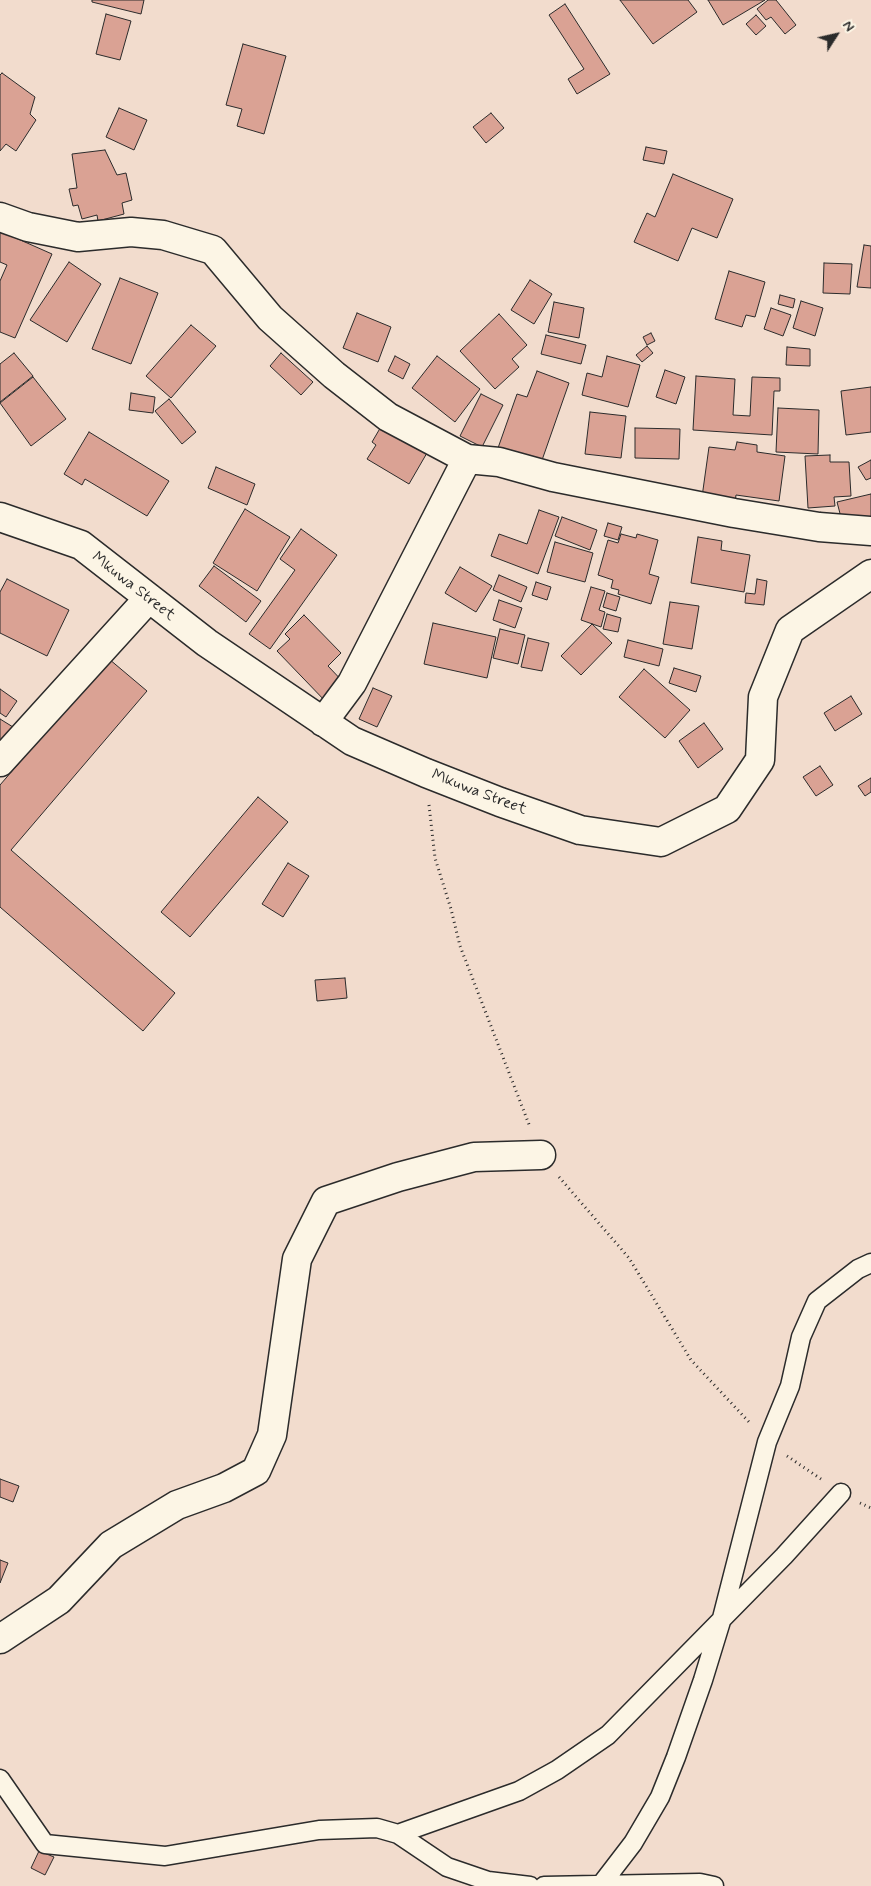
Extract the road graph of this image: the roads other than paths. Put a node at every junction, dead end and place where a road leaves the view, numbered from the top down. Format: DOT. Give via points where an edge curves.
graph roads {
  1 [pos="0,217"];
  2 [pos="468,459"];
  3 [pos="0,517"];
  4 [pos="871,531"];
  5 [pos="871,574"];
  6 [pos="148,599"];
  7 [pos="323,722"];
  8 [pos="0,762"];
  9 [pos="541,1156"];
  10 [pos="871,1263"];
  11 [pos="841,1493"];
  12 [pos="722,1618"];
  13 [pos="0,1639"];
  14 [pos="0,1778"];
  15 [pos="398,1834"];
  16 [pos="530,1886"];
  17 [pos="544,1886"];
  18 [pos="600,1886"];
  19 [pos="714,1886"];
  1 -- 2 [label="street" via="28,227 78,237 131,232 163,235 212,250 270,318 334,376 388,417"];
  2 -- 4 [label="street" via="499,462 734,512 819,527"];
  2 -- 7 [label="street" via="352,683"];
  3 -- 6 [label="street, Mkuwa Street" via="80,545"];
  5 -- 7 [label="street, Mkuwa Street" via="790,630 763,697 760,760 727,809 661,842 580,830 500,802 352,741"];
  6 -- 7 [label="street, Mkuwa Street" via="207,644"];
  6 -- 8 [label="street"];
  9 -- 13 [label="street" via="474,1157 398,1177 326,1202 297,1259 272,1435 256,1471 224,1488 177,1505 110,1545 60,1600"];
  10 -- 12 [label="lane" via="858,1269 817,1301 801,1337 790,1386 767,1442"];
  11 -- 12 [label="lane"];
  12 -- 15 [label="lane" via="608,1734 557,1770 520,1791"];
  12 -- 18 [label="lane" via="704,1680 660,1797 633,1843"];
  14 -- 15 [label="lane" via="45,1844 165,1856 320,1830 377,1828"];
  15 -- 16 [label="lane" via="447,1867 488,1881"];
  17 -- 18 [label="lane"];
  18 -- 19 [label="lane" via="700,1883"];
}
